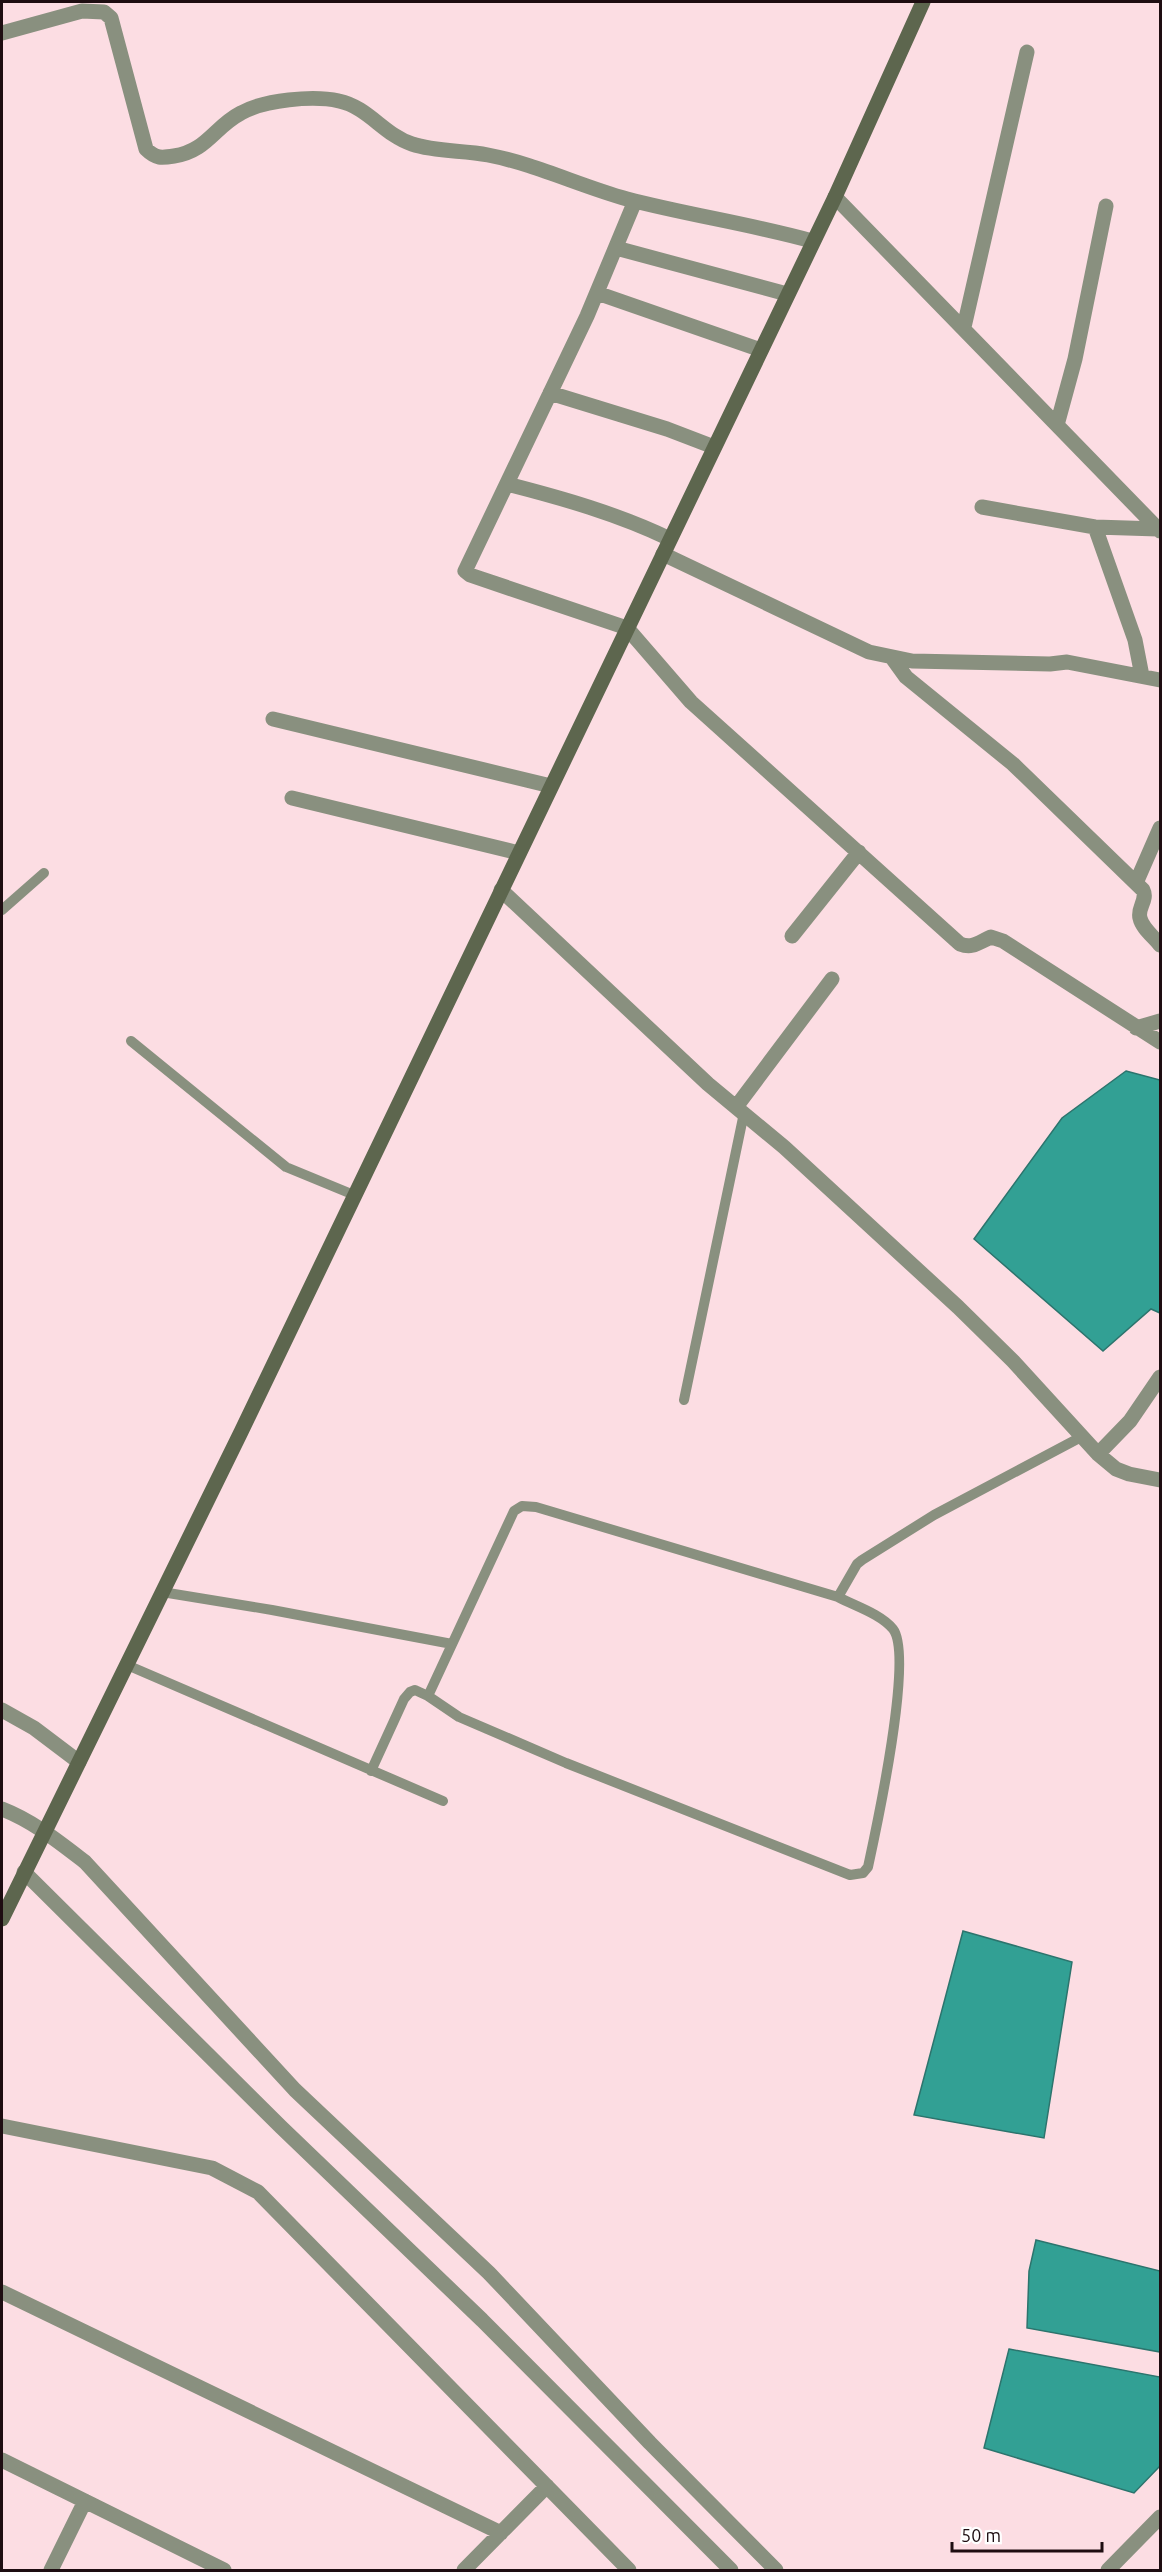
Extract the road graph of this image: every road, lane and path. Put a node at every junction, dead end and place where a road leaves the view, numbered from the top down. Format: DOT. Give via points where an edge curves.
graph roads {
  1 [pos="923,2"];
  2 [pos="2,33"];
  3 [pos="1027,52"];
  4 [pos="835,197"];
  5 [pos="635,201"];
  6 [pos="1106,206"];
  7 [pos="812,241"];
  8 [pos="616,248"];
  9 [pos="597,293"];
  10 [pos="787,294"];
  11 [pos="964,327"];
  12 [pos="761,350"];
  13 [pos="550,393"];
  14 [pos="1057,425"];
  15 [pos="714,447"];
  16 [pos="507,484"];
  17 [pos="982,507"];
  18 [pos="1095,527"];
  19 [pos="1159,530"];
  20 [pos="670,539"];
  21 [pos="663,554"];
  22 [pos="627,628"];
  23 [pos="892,658"];
  24 [pos="1142,676"];
  25 [pos="1161,680"];
  26 [pos="273,719"];
  27 [pos="551,786"];
  28 [pos="292,798"];
  29 [pos="1161,828"];
  30 [pos="858,852"];
  31 [pos="519,853"];
  32 [pos="44,873"];
  33 [pos="1136,883"];
  34 [pos="501,890"];
  35 [pos="2,910"];
  36 [pos="792,936"];
  37 [pos="1161,945"];
  38 [pos="832,979"];
  39 [pos="1161,1022"];
  40 [pos="1136,1028"];
  41 [pos="131,1041"];
  42 [pos="1161,1042"];
  43 [pos="740,1110"];
  44 [pos="354,1195"];
  45 [pos="1161,1377"];
  46 [pos="684,1400"];
  47 [pos="1083,1436"];
  48 [pos="1098,1454"];
  49 [pos="1161,1480"];
  50 [pos="162,1592"];
  51 [pos="838,1597"];
  52 [pos="452,1644"];
  53 [pos="127,1665"];
  54 [pos="428,1696"];
  55 [pos="2,1710"];
  56 [pos="79,1762"];
  57 [pos="371,1771"];
  58 [pos="443,1801"];
  59 [pos="2,1809"];
  60 [pos="45,1831"];
  61 [pos="24,1872"];
  62 [pos="2,1919"];
  63 [pos="2,2126"];
  64 [pos="2,2292"];
  65 [pos="2,2460"];
  66 [pos="547,2486"];
  67 [pos="85,2501"];
  68 [pos="1161,2517"];
  69 [pos="501,2533"];
  70 [pos="51,2571"];
  71 [pos="224,2571"];
  72 [pos="464,2571"];
  73 [pos="629,2571"];
  74 [pos="731,2571"];
  75 [pos="776,2571"];
  76 [pos="1108,2571"];
  1 -- 4 [label="street"];
  2 -- 5 [label="street" via="82,11 104,12 111,18 146,149 154,157 190,154 243,111 276,102 337,100 352,104 390,134 411,144 489,155"];
  3 -- 11 [label="street"];
  4 -- 7 [label="street"];
  4 -- 11 [label="street"];
  5 -- 7 [label="street"];
  5 -- 8 [label="street"];
  6 -- 14 [label="street" via="1075,359"];
  7 -- 10 [label="street"];
  8 -- 9 [label="street"];
  8 -- 10 [label="street"];
  9 -- 12 [label="street"];
  9 -- 13 [label="street"];
  10 -- 12 [label="street"];
  11 -- 14 [label="street"];
  12 -- 15 [label="street"];
  13 -- 15 [label="street"];
  13 -- 16 [label="street"];
  14 -- 19 [label="street"];
  15 -- 20 [label="street"];
  16 -- 20 [label="street" via="554,496"];
  16 -- 22 [label="street" via="465,571"];
  17 -- 18 [label="street"];
  18 -- 19 [label="street"];
  18 -- 24 [label="street" via="1135,640"];
  20 -- 21 [label="street"];
  21 -- 22 [label="street"];
  21 -- 23 [label="street" via="869,652"];
  22 -- 27 [label="street"];
  22 -- 30 [label="street" via="691,702"];
  23 -- 24 [label="street" via="1067,662"];
  23 -- 33 [label="street" via="906,677 1013,765"];
  24 -- 25 [label="street"];
  26 -- 27 [label="street"];
  27 -- 31 [label="street"];
  28 -- 31 [label="street"];
  29 -- 33 [label="street"];
  30 -- 36 [label="street"];
  30 -- 40 [label="street" via="960,944 975,946 991,937 1003,941"];
  31 -- 34 [label="street"];
  32 -- 35 [label="lane"];
  33 -- 37 [label="street" via="1145,894 1140,911 1142,925"];
  34 -- 43 [label="street"];
  34 -- 44 [label="street"];
  38 -- 43 [label="street"];
  39 -- 40 [label="street"];
  40 -- 42 [label="street"];
  41 -- 44 [label="lane" via="286,1167"];
  43 -- 46 [label="lane"];
  43 -- 47 [label="street" via="958,1307"];
  44 -- 50 [label="street"];
  45 -- 48 [label="street" via="1130,1421"];
  47 -- 48 [label="street"];
  47 -- 51 [label="lane" via="934,1515 862,1560"];
  48 -- 49 [label="street" via="1116,1469"];
  50 -- 52 [label="lane"];
  50 -- 53 [label="street"];
  51 -- 52 [label="lane" via="558,1513 522,1506 514,1511"];
  51 -- 54 [label="lane" via="879,1618 894,1629 898,1640 891,1747 868,1867 857,1875 566,1763 459,1717"];
  52 -- 54 [label="lane"];
  53 -- 56 [label="street"];
  53 -- 57 [label="lane"];
  54 -- 57 [label="lane" via="415,1690 404,1699"];
  55 -- 56 [label="street"];
  56 -- 60 [label="street"];
  57 -- 58 [label="lane"];
  59 -- 60 [label="street"];
  60 -- 61 [label="street"];
  60 -- 75 [label="street" via="86,1862 295,2090 489,2273"];
  61 -- 62 [label="street"];
  61 -- 74 [label="street" via="482,2320"];
  63 -- 66 [label="street" via="212,2168 258,2192"];
  64 -- 69 [label="street"];
  65 -- 67 [label="street"];
  66 -- 69 [label="street"];
  66 -- 73 [label="street"];
  67 -- 70 [label="street"];
  67 -- 71 [label="street"];
  68 -- 76 [label="street"];
  69 -- 72 [label="street"];
}
